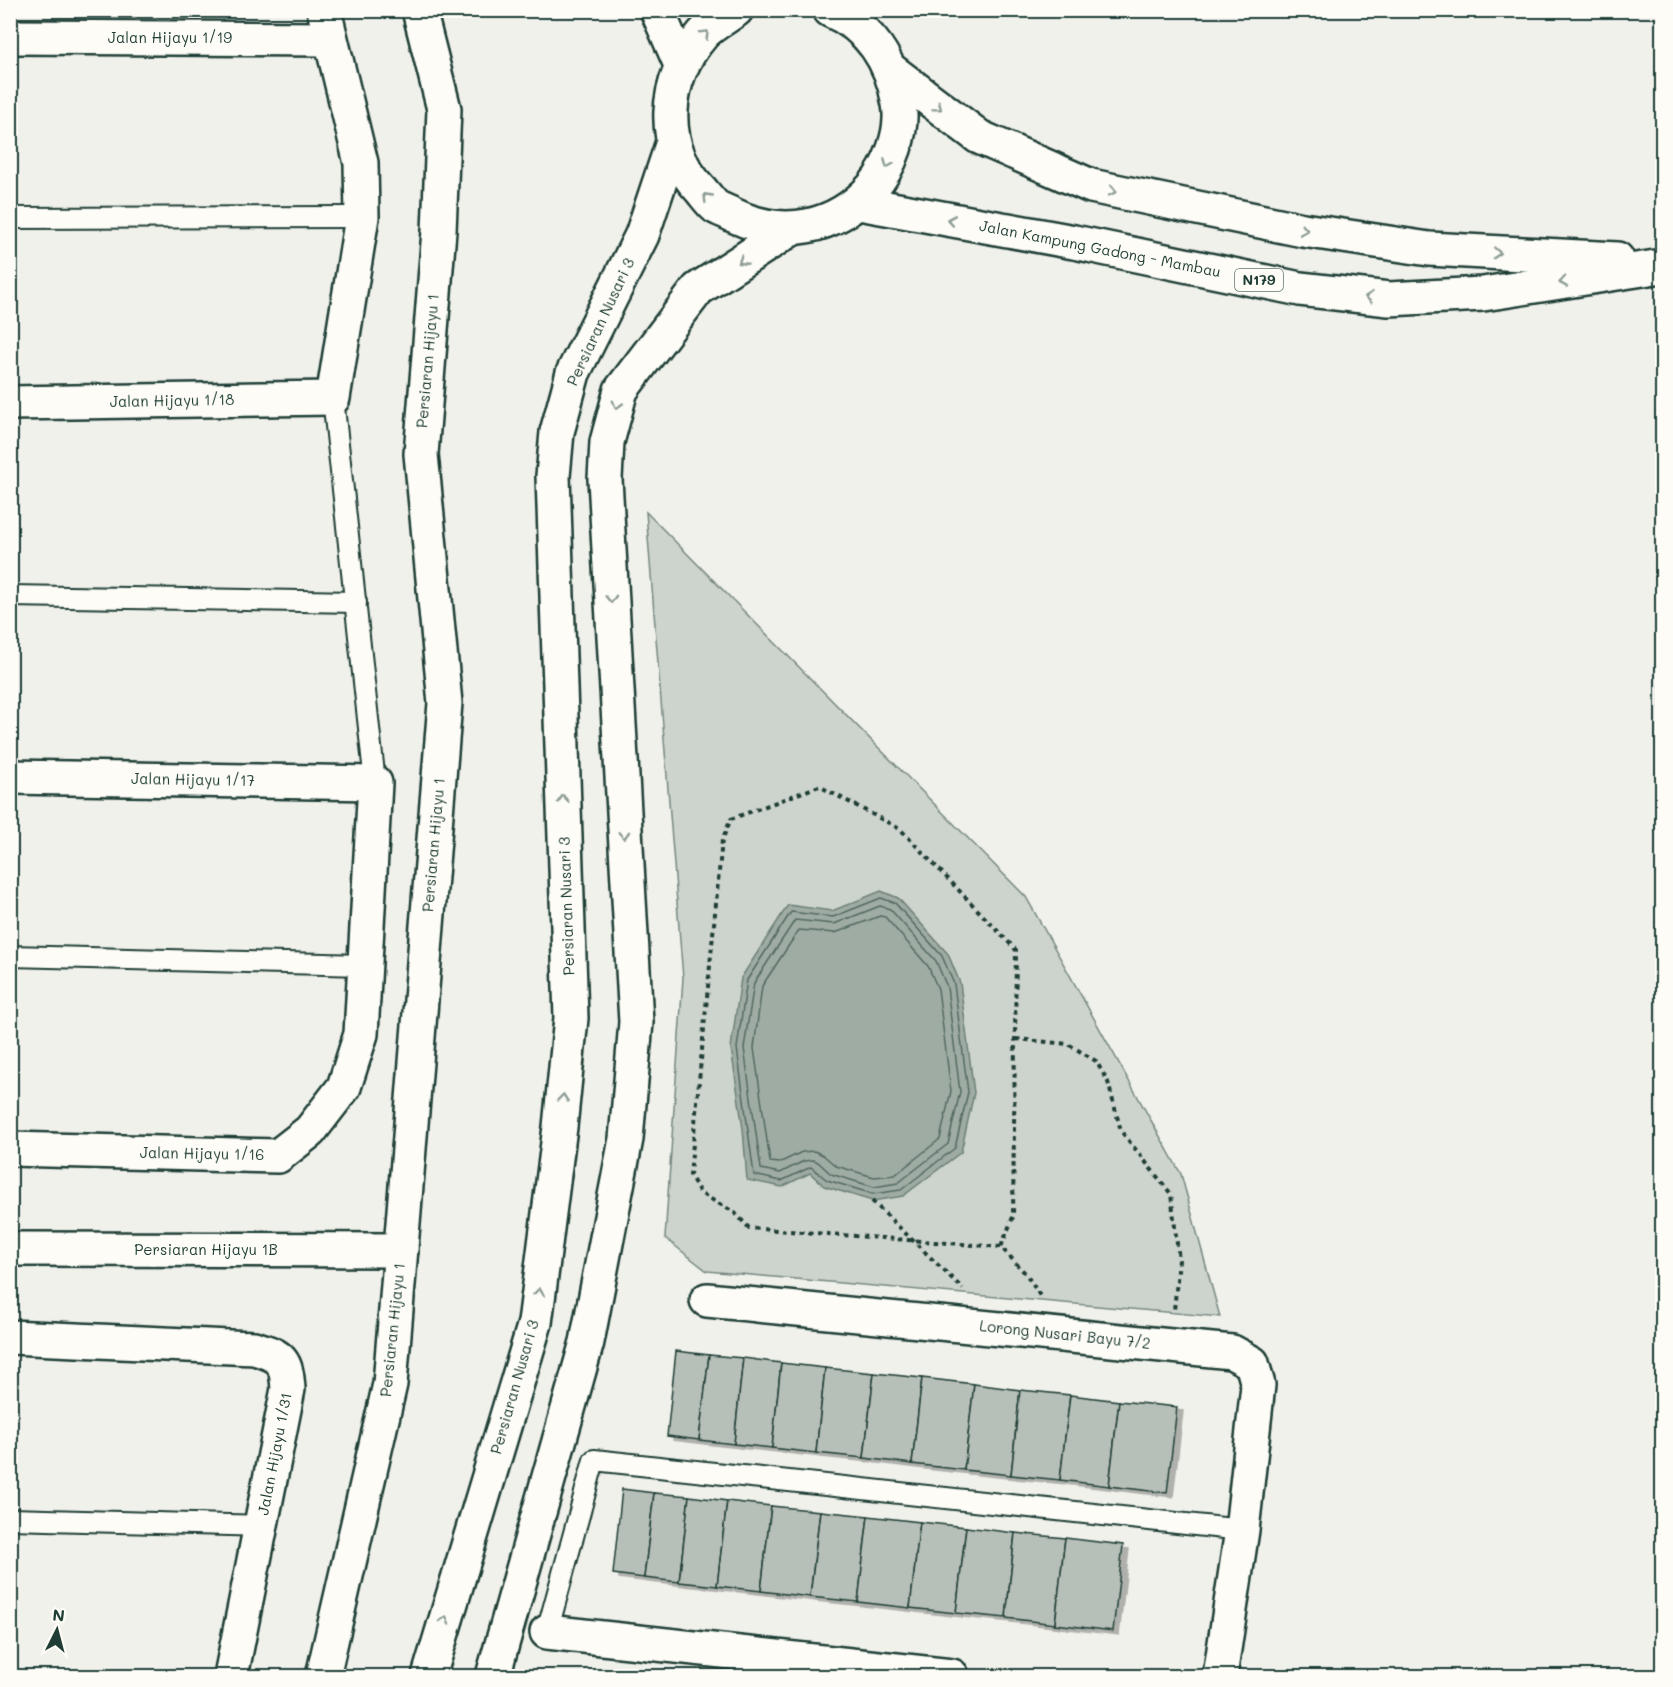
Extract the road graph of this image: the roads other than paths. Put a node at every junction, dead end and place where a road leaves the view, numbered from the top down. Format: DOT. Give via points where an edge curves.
graph roads {
  1 [pos="419,10"];
  2 [pos="657,10"];
  3 [pos="736,10"];
  4 [pos="830,10"];
  5 [pos="327,25"];
  6 [pos="10,37"];
  7 [pos="681,65"];
  8 [pos="892,72"];
  9 [pos="673,142"];
  10 [pos="859,203"];
  11 [pos="363,217"];
  12 [pos="10,218"];
  13 [pos="791,229"];
  14 [pos="1662,264"];
  15 [pos="333,398"];
  16 [pos="10,403"];
  17 [pos="10,596"];
  18 [pos="356,602"];
  19 [pos="10,777"];
  20 [pos="375,783"];
  21 [pos="10,956"];
  22 [pos="364,965"];
  23 [pos="10,1149"];
  24 [pos="10,1249"];
  25 [pos="401,1250"];
  26 [pos="707,1300"];
  27 [pos="10,1337"];
  28 [pos="10,1518"];
  29 [pos="261,1526"];
  30 [pos="1242,1530"];
  31 [pos="547,1632"];
  32 [pos="231,1677"];
  33 [pos="323,1677"];
  34 [pos="429,1677"];
  35 [pos="493,1677"];
  36 [pos="952,1677"];
  37 [pos="1220,1677"];
  1 -- 25 [label="street, Persiaran Hijayu 1" via="444,109 439,231 420,454 445,703"];
  2 -- 7 [label="street"];
  7 -- 3 [label="street, N179, one-way" via="704,33"];
  4 -- 8 [label="street, N179" via="845,16 873,40"];
  5 -- 6 [label="street, Jalan Hijayu 1/19"];
  5 -- 11 [label="street" via="361,163"];
  7 -- 9 [label="street, N179" via="670,102"];
  8 -- 10 [label="street, N179, one-way" via="900,107 897,143 883,176"];
  8 -- 14 [label="street, Jalan Kampung Gadong - Mambau / N179, one-way" via="979,137 1091,186 1303,230 1429,249"];
  13 -- 9 [label="street, N179, one-way" via="752,224 716,207 689,178"];
  34 -- 9 [label="street, Persiaran Nusari 3, one-way" via="535,1323 560,1127 571,1018 553,476 557,432 573,373 642,235"];
  10 -- 13 [label="street, N179" via="827,222"];
  14 -- 10 [label="street, Jalan Kampung Gadong - Mambau / N179, one-way" via="1482,294 1389,299 1300,289"];
  11 -- 12 [label="lane"];
  11 -- 15 [label="street"];
  13 -- 35 [label="street, one-way" via="698,289 621,390 607,442 604,479 636,1022 626,1139 587,1342"];
  15 -- 16 [label="street, Jalan Hijayu 1/18"];
  15 -- 18 [label="lane"];
  17 -- 18 [label="lane"];
  18 -- 20 [label="lane"];
  19 -- 20 [label="street, Jalan Hijayu 1/17"];
  20 -- 22 [label="street, Jalan Hijayu 1/16"];
  21 -- 22 [label="lane"];
  22 -- 23 [label="street, Jalan Hijayu 1/16" via="361,1034 344,1087 310,1131 278,1156"];
  24 -- 25 [label="street, Persiaran Hijayu 1B"];
  25 -- 33 [label="street, Persiaran Hijayu 1" via="390,1384"];
  26 -- 30 [label="street, Lorong Nusari Bayu 7/2" via="1232,1352 1252,1363 1258,1385"];
  27 -- 29 [label="street, Jalan Hijayu 1/31" via="254,1347 274,1353 287,1369 288,1389"];
  28 -- 29 [label="lane"];
  29 -- 32 [label="street, Jalan Hijayu 1/31"];
  30 -- 31 [label="lane" via="594,1460"];
  30 -- 37 [label="street, Lorong Nusari Bayu 7/2"];
  31 -- 36 [label="street"];
}
